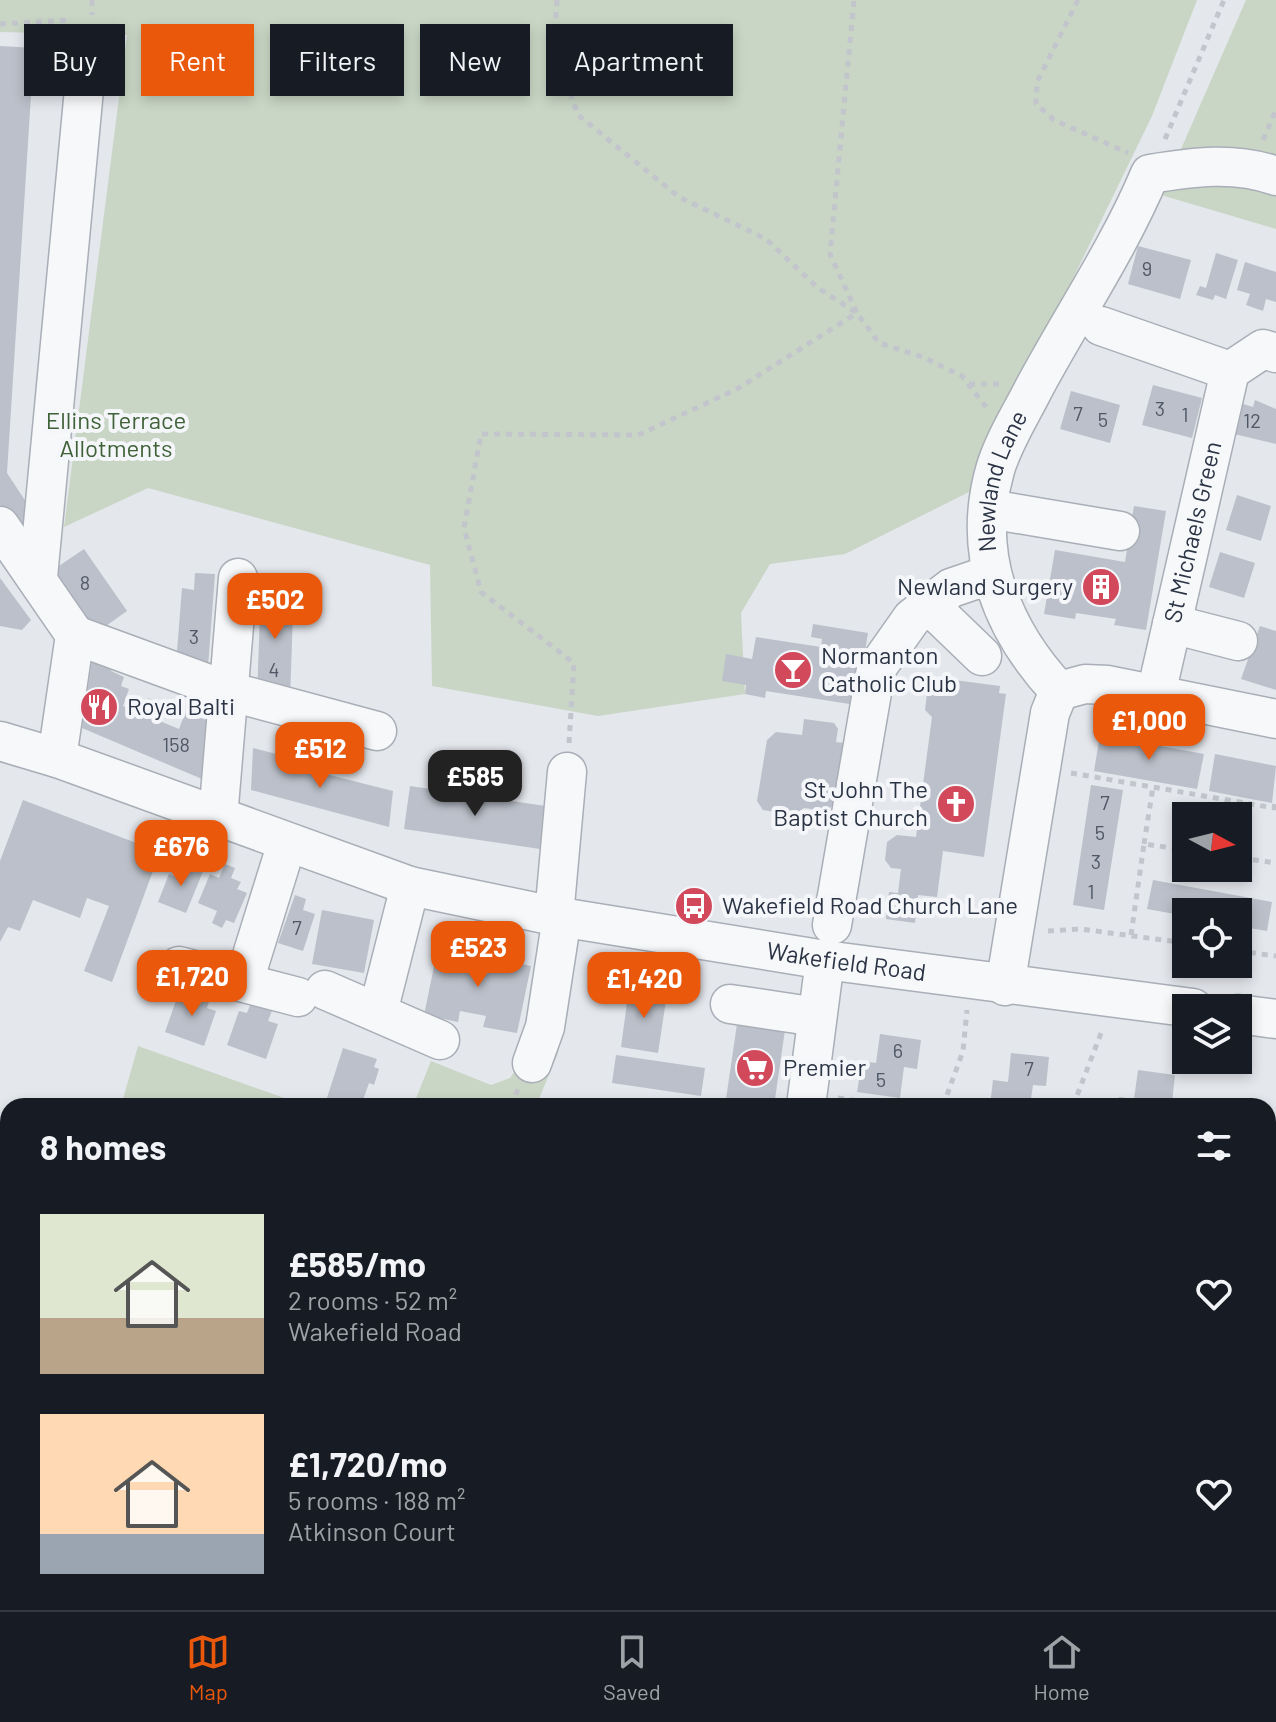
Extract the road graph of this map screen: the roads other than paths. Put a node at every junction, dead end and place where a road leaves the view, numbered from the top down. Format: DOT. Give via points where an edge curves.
graph roads {
  1 [pos="79,96"];
  2 [pos="1276,176"];
  3 [pos="1117,338"];
  4 [pos="1276,353"];
  5 [pos="1230,371"];
  6 [pos="989,509"];
  7 [pos="0,526"];
  8 [pos="1120,531"];
  9 [pos="992,574"];
  10 [pos="38,577"];
  11 [pos="238,578"];
  12 [pos="929,605"];
  13 [pos="1172,624"];
  14 [pos="75,635"];
  15 [pos="1238,641"];
  16 [pos="982,656"];
  17 [pos="228,691"];
  18 [pos="1059,691"];
  19 [pos="1156,694"];
  20 [pos="1276,719"];
  21 [pos="377,731"];
  22 [pos="0,741"];
  23 [pos="57,758"];
  24 [pos="567,772"];
  25 [pos="218,818"];
  26 [pos="287,843"];
  27 [pos="410,886"];
  28 [pos="558,916"];
  29 [pos="828,943"];
  30 [pos="179,966"];
  31 [pos="244,981"];
  32 [pos="987,983"];
  33 [pos="730,1004"];
  34 [pos="1172,1005"];
  35 [pos="378,1012"];
  36 [pos="1252,1016"];
  37 [pos="817,1017"];
  38 [pos="1276,1019"];
  39 [pos="440,1040"];
  40 [pos="532,1063"];
  41 [pos="806,1098"];
  1 -- 10 [label="street"];
  2 -- 6 [label="street, Newland Lane" via="1252,167 1153,168 1011,434 995,469"];
  3 -- 5 [label="street"];
  4 -- 5 [label="street" via="1263,349"];
  5 -- 13 [label="street, St Michaels Green"];
  6 -- 8 [label="street"];
  6 -- 9 [label="street, Newland Lane"];
  7 -- 10 [label="street"];
  9 -- 12 [label="street" via="951,588"];
  9 -- 18 [label="street, Newland Lane" via="1006,618 1028,658"];
  10 -- 14 [label="street"];
  11 -- 17 [label="street"];
  12 -- 16 [label="street"];
  12 -- 29 [label="street" via="912,618 876,669"];
  13 -- 15 [label="street"];
  13 -- 19 [label="street, St Michaels Green"];
  14 -- 17 [label="street"];
  14 -- 23 [label="street"];
  17 -- 21 [label="street"];
  17 -- 25 [label="street"];
  18 -- 19 [label="street" via="1085,684"];
  18 -- 32 [label="street" via="1050,713 1013,938"];
  19 -- 20 [label="street"];
  22 -- 23 [label="street, Wakefield Road"];
  23 -- 25 [label="street, Wakefield Road"];
  24 -- 28 [label="street"];
  25 -- 26 [label="street, Wakefield Road"];
  26 -- 27 [label="street, Wakefield Road"];
  26 -- 31 [label="street"];
  27 -- 28 [label="street, Wakefield Road"];
  27 -- 35 [label="street"];
  28 -- 29 [label="street, Wakefield Road"];
  28 -- 40 [label="street" via="545,1027"];
  29 -- 32 [label="street, Wakefield Road"];
  29 -- 37 [label="street"];
  30 -- 31 [label="street"];
  31 -- 35 [label="street"];
  32 -- 34 [label="street, Wakefield Road"];
  33 -- 37 [label="street"];
  35 -- 39 [label="street"];
  36 -- 38 [label="street"];
  37 -- 41 [label="street"];
}
